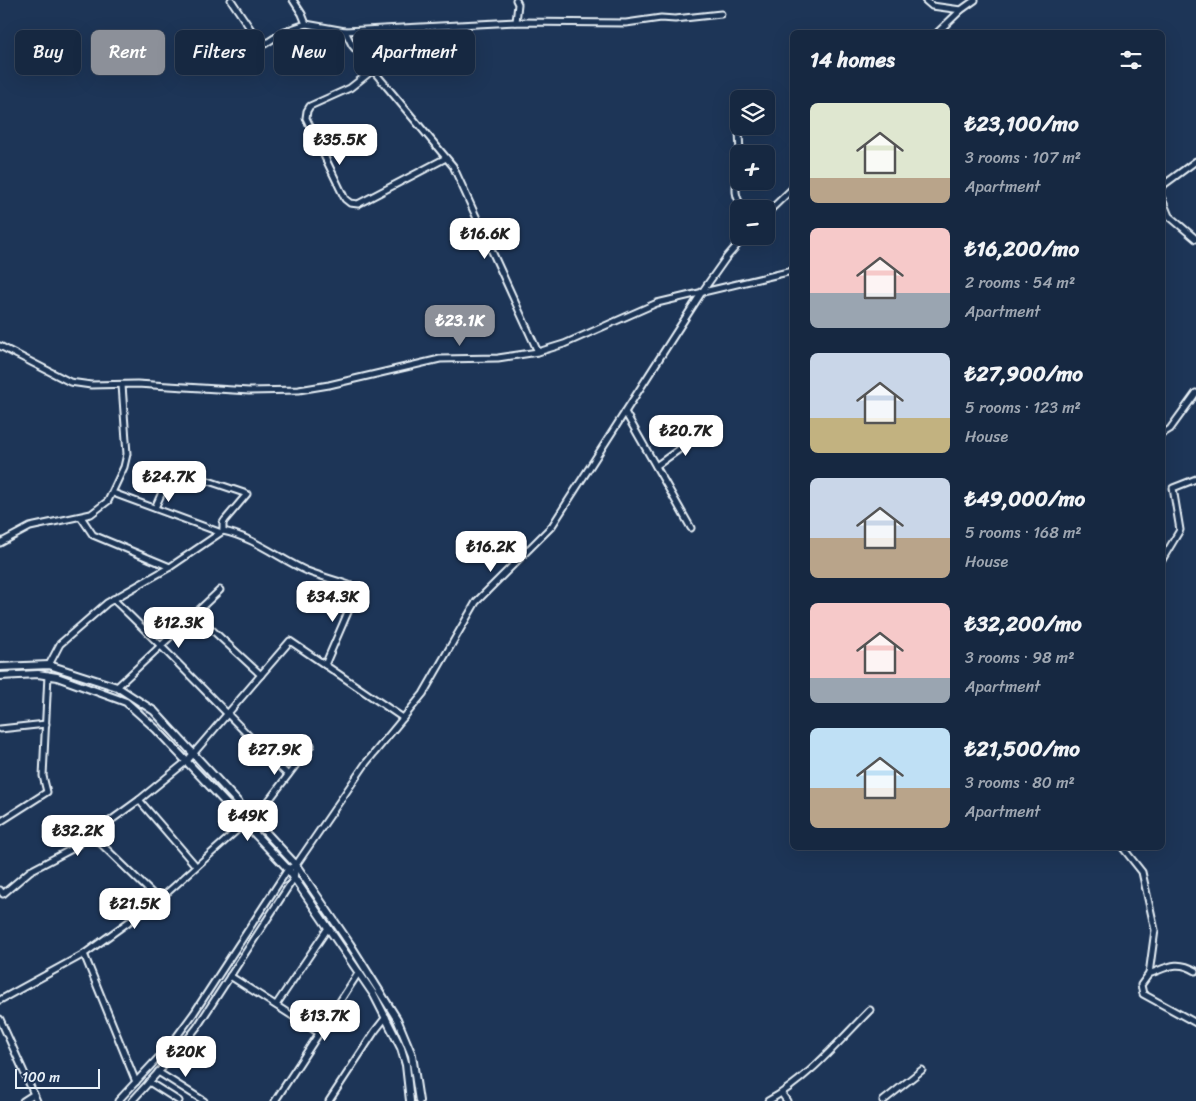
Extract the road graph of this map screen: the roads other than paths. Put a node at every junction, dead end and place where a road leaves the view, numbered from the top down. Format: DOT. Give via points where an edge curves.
graph roads {
  1 [pos="231,0"];
  2 [pos="293,0"];
  3 [pos="516,0"];
  4 [pos="924,0"];
  5 [pos="975,0"];
  6 [pos="961,10"];
  7 [pos="721,14"];
  8 [pos="516,22"];
  9 [pos="306,24"];
  10 [pos="940,30"];
  11 [pos="345,31"];
  12 [pos="354,48"];
  13 [pos="366,75"];
  14 [pos="376,75"];
  15 [pos="446,158"];
  16 [pos="1196,161"];
  17 [pos="1165,184"];
  18 [pos="790,191"];
  19 [pos="775,205"];
  20 [pos="1165,205"];
  21 [pos="1196,240"];
  22 [pos="737,245"];
  23 [pos="790,272"];
  24 [pos="702,292"];
  25 [pos="0,346"];
  26 [pos="538,352"];
  27 [pos="122,385"];
  28 [pos="1196,393"];
  29 [pos="625,412"];
  30 [pos="695,427"];
  31 [pos="1165,432"];
  32 [pos="656,466"];
  33 [pos="1196,479"];
  34 [pos="113,492"];
  35 [pos="155,508"];
  36 [pos="80,517"];
  37 [pos="691,528"];
  38 [pos="221,532"];
  39 [pos="0,543"];
  40 [pos="1165,555"];
  41 [pos="170,567"];
  42 [pos="220,590"];
  43 [pos="113,599"];
  44 [pos="195,614"];
  45 [pos="162,645"];
  46 [pos="49,665"];
  47 [pos="325,665"];
  48 [pos="0,667"];
  49 [pos="48,675"];
  50 [pos="262,675"];
  51 [pos="0,676"];
  52 [pos="117,687"];
  53 [pos="227,716"];
  54 [pos="403,718"];
  55 [pos="46,724"];
  56 [pos="0,729"];
  57 [pos="311,745"];
  58 [pos="194,754"];
  59 [pos="186,761"];
  60 [pos="288,775"];
  61 [pos="139,800"];
  62 [pos="254,820"];
  63 [pos="0,822"];
  64 [pos="245,823"];
  65 [pos="91,834"];
  66 [pos="1125,850"];
  67 [pos="296,865"];
  68 [pos="196,866"];
  69 [pos="288,869"];
  70 [pos="294,878"];
  71 [pos="0,890"];
  72 [pos="159,900"];
  73 [pos="328,928"];
  74 [pos="84,954"];
  75 [pos="1196,963"];
  76 [pos="1194,969"];
  77 [pos="359,972"];
  78 [pos="1149,974"];
  79 [pos="230,976"];
  80 [pos="0,1000"];
  81 [pos="276,1005"];
  82 [pos="870,1010"];
  83 [pos="386,1017"];
  84 [pos="0,1019"];
  85 [pos="1196,1023"];
  86 [pos="319,1033"];
  87 [pos="922,1070"];
  88 [pos="158,1072"];
  89 [pos="136,1082"];
  90 [pos="149,1082"];
  91 [pos="34,1094"];
  92 [pos="782,1094"];
  93 [pos="22,1101"];
  94 [pos="37,1101"];
  95 [pos="118,1101"];
  96 [pos="132,1101"];
  97 [pos="179,1101"];
  98 [pos="204,1101"];
  99 [pos="275,1101"];
  100 [pos="329,1101"];
  101 [pos="410,1101"];
  102 [pos="419,1101"];
  103 [pos="768,1101"];
  104 [pos="786,1101"];
  105 [pos="884,1101"];
  1 -- 9 [label="street" via="260,43"];
  2 -- 9 [label="street"];
  3 -- 8 [label="street"];
  4 -- 6 [label="street" via="932,6"];
  5 -- 6 [label="street"];
  6 -- 10 [label="street"];
  7 -- 8 [label="street" via="626,23"];
  8 -- 11 [label="street"];
  9 -- 11 [label="street"];
  11 -- 12 [label="street"];
  13 -- 15 [label="street" via="350,88 313,105 306,114 345,199 358,204"];
  14 -- 15 [label="street"];
  15 -- 26 [label="street" via="453,166"];
  16 -- 17 [label="street"];
  18 -- 19 [label="street"];
  20 -- 21 [label="street" via="1170,216"];
  22 -- 24 [label="street"];
  23 -- 24 [label="street"];
  24 -- 26 [label="street" via="657,303 564,344"];
  24 -- 29 [label="street"];
  25 -- 27 [label="street" via="70,382 91,386"];
  26 -- 27 [label="street" via="498,358 440,359 290,391"];
  27 -- 34 [label="street" via="127,454"];
  28 -- 31 [label="street"];
  29 -- 32 [label="street"];
  29 -- 54 [label="street" via="552,526 476,602 423,694"];
  30 -- 32 [label="street" via="681,448"];
  32 -- 37 [label="street"];
  33 -- 40 [label="street" via="1174,488 1180,530"];
  34 -- 35 [label="street"];
  34 -- 36 [label="street" via="100,509"];
  35 -- 38 [label="street"];
  35 -- 38 [label="street" via="170,474 176,470 248,494 225,520"];
  36 -- 39 [label="street" via="30,527"];
  36 -- 41 [label="street" via="93,534"];
  38 -- 41 [label="street"];
  38 -- 47 [label="street" via="245,539 307,571 358,589"];
  41 -- 43 [label="street"];
  42 -- 44 [label="street"];
  43 -- 45 [label="street"];
  43 -- 46 [label="street" via="60,644"];
  44 -- 45 [label="street"];
  44 -- 50 [label="street"];
  45 -- 52 [label="street"];
  45 -- 53 [label="street"];
  46 -- 48 [label="street"];
  46 -- 52 [label="street"];
  47 -- 50 [label="street" via="290,641"];
  47 -- 54 [label="street"];
  49 -- 51 [label="street"];
  49 -- 55 [label="street"];
  49 -- 59 [label="street" via="126,702"];
  50 -- 53 [label="street"];
  52 -- 58 [label="street" via="154,711"];
  53 -- 58 [label="street"];
  53 -- 60 [label="street"];
  54 -- 67 [label="street" via="366,763"];
  55 -- 56 [label="street"];
  55 -- 63 [label="street" via="43,776 47,792"];
  57 -- 60 [label="street"];
  58 -- 59 [label="street"];
  58 -- 62 [label="street"];
  59 -- 61 [label="street"];
  59 -- 64 [label="street"];
  60 -- 62 [label="street"];
  61 -- 65 [label="street"];
  61 -- 68 [label="street"];
  62 -- 67 [label="street"];
  64 -- 68 [label="street"];
  64 -- 69 [label="street"];
  65 -- 71 [label="street" via="70,850 30,871 4,894"];
  65 -- 72 [label="street"];
  66 -- 78 [label="street" via="1142,872 1156,930"];
  67 -- 69 [label="street"];
  67 -- 70 [label="street"];
  67 -- 102 [label="street" via="397,1019 412,1055"];
  68 -- 72 [label="street"];
  69 -- 70 [label="street"];
  69 -- 89 [label="street" via="194,1013"];
  70 -- 73 [label="street"];
  70 -- 79 [label="street"];
  72 -- 74 [label="street"];
  73 -- 77 [label="street"];
  73 -- 81 [label="street"];
  74 -- 80 [label="street"];
  74 -- 89 [label="street"];
  75 -- 76 [label="street"];
  76 -- 78 [label="street" via="1177,964"];
  77 -- 83 [label="street"];
  77 -- 86 [label="street"];
  78 -- 85 [label="street" via="1141,985 1143,994"];
  79 -- 81 [label="street"];
  79 -- 88 [label="street" via="197,1027"];
  81 -- 86 [label="street"];
  82 -- 92 [label="street" via="816,1066"];
  83 -- 100 [label="street"];
  83 -- 101 [label="street" via="406,1065"];
  84 -- 91 [label="street"];
  86 -- 99 [label="street"];
  87 -- 105 [label="street"];
  88 -- 90 [label="street"];
  88 -- 98 [label="street"];
  89 -- 95 [label="street"];
  90 -- 96 [label="street"];
  90 -- 97 [label="street"];
  91 -- 93 [label="street"];
  91 -- 94 [label="street"];
  92 -- 103 [label="street"];
  92 -- 104 [label="street"];
}
